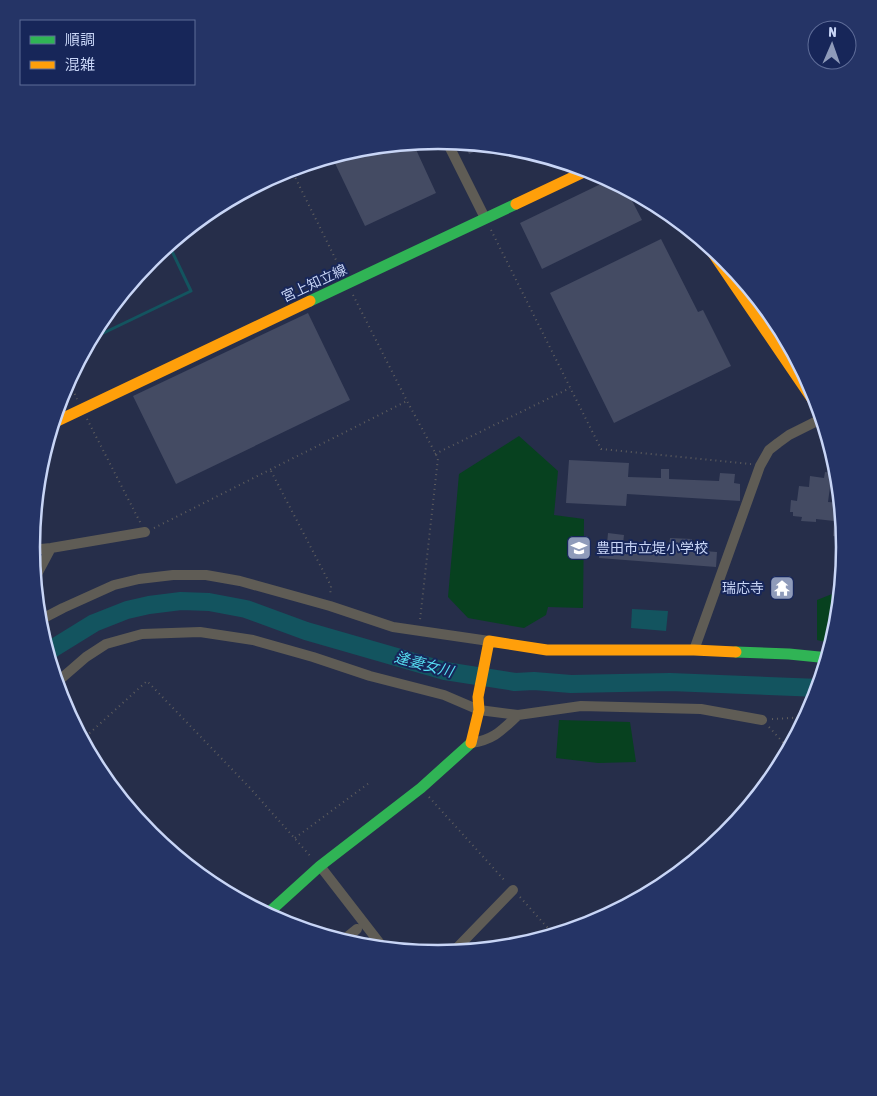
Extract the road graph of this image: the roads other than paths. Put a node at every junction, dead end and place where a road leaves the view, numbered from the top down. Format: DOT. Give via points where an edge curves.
graph roads {
  1 [pos="451,149"];
  2 [pos="577,175"];
  3 [pos="485,218"];
  4 [pos="726,272"];
  5 [pos="801,382"];
  6 [pos="61,419"];
  7 [pos="816,422"];
  8 [pos="145,532"];
  9 [pos="51,548"];
  10 [pos="40,549"];
  11 [pos="41,567"];
  12 [pos="46,617"];
  13 [pos="488,645"];
  14 [pos="694,650"];
  15 [pos="821,657"];
  16 [pos="62,678"];
  17 [pos="479,710"];
  18 [pos="518,715"];
  19 [pos="762,720"];
  20 [pos="471,742"];
  21 [pos="320,866"];
  22 [pos="513,890"];
  23 [pos="272,910"];
  24 [pos="357,929"];
  25 [pos="348,936"];
  26 [pos="379,942"];
  27 [pos="459,946"];
  1 -- 3 [label="street"];
  2 -- 3 [label="main road, 宮上知立線"];
  3 -- 6 [label="main road, 宮上知立線"];
  4 -- 5 [label="main road"];
  7 -- 14 [label="street" via="769,450 760,466"];
  8 -- 9 [label="street"];
  9 -- 10 [label="street"];
  9 -- 11 [label="street"];
  12 -- 13 [label="street" via="114,585 173,575 206,575 330,606 393,627"];
  13 -- 14 [label="main road" via="547,650"];
  13 -- 17 [label="main road" via="478,696"];
  14 -- 15 [label="main road"];
  16 -- 17 [label="street" via="106,644 142,634 200,632 254,640 370,676 444,694"];
  17 -- 18 [label="street"];
  17 -- 20 [label="main road"];
  18 -- 19 [label="street" via="582,706 701,709"];
  18 -- 20 [label="street" via="500,733 485,741"];
  20 -- 21 [label="main road" via="421,788"];
  21 -- 23 [label="main road"];
  21 -- 26 [label="street"];
  22 -- 27 [label="street"];
  24 -- 25 [label="street"];
}
